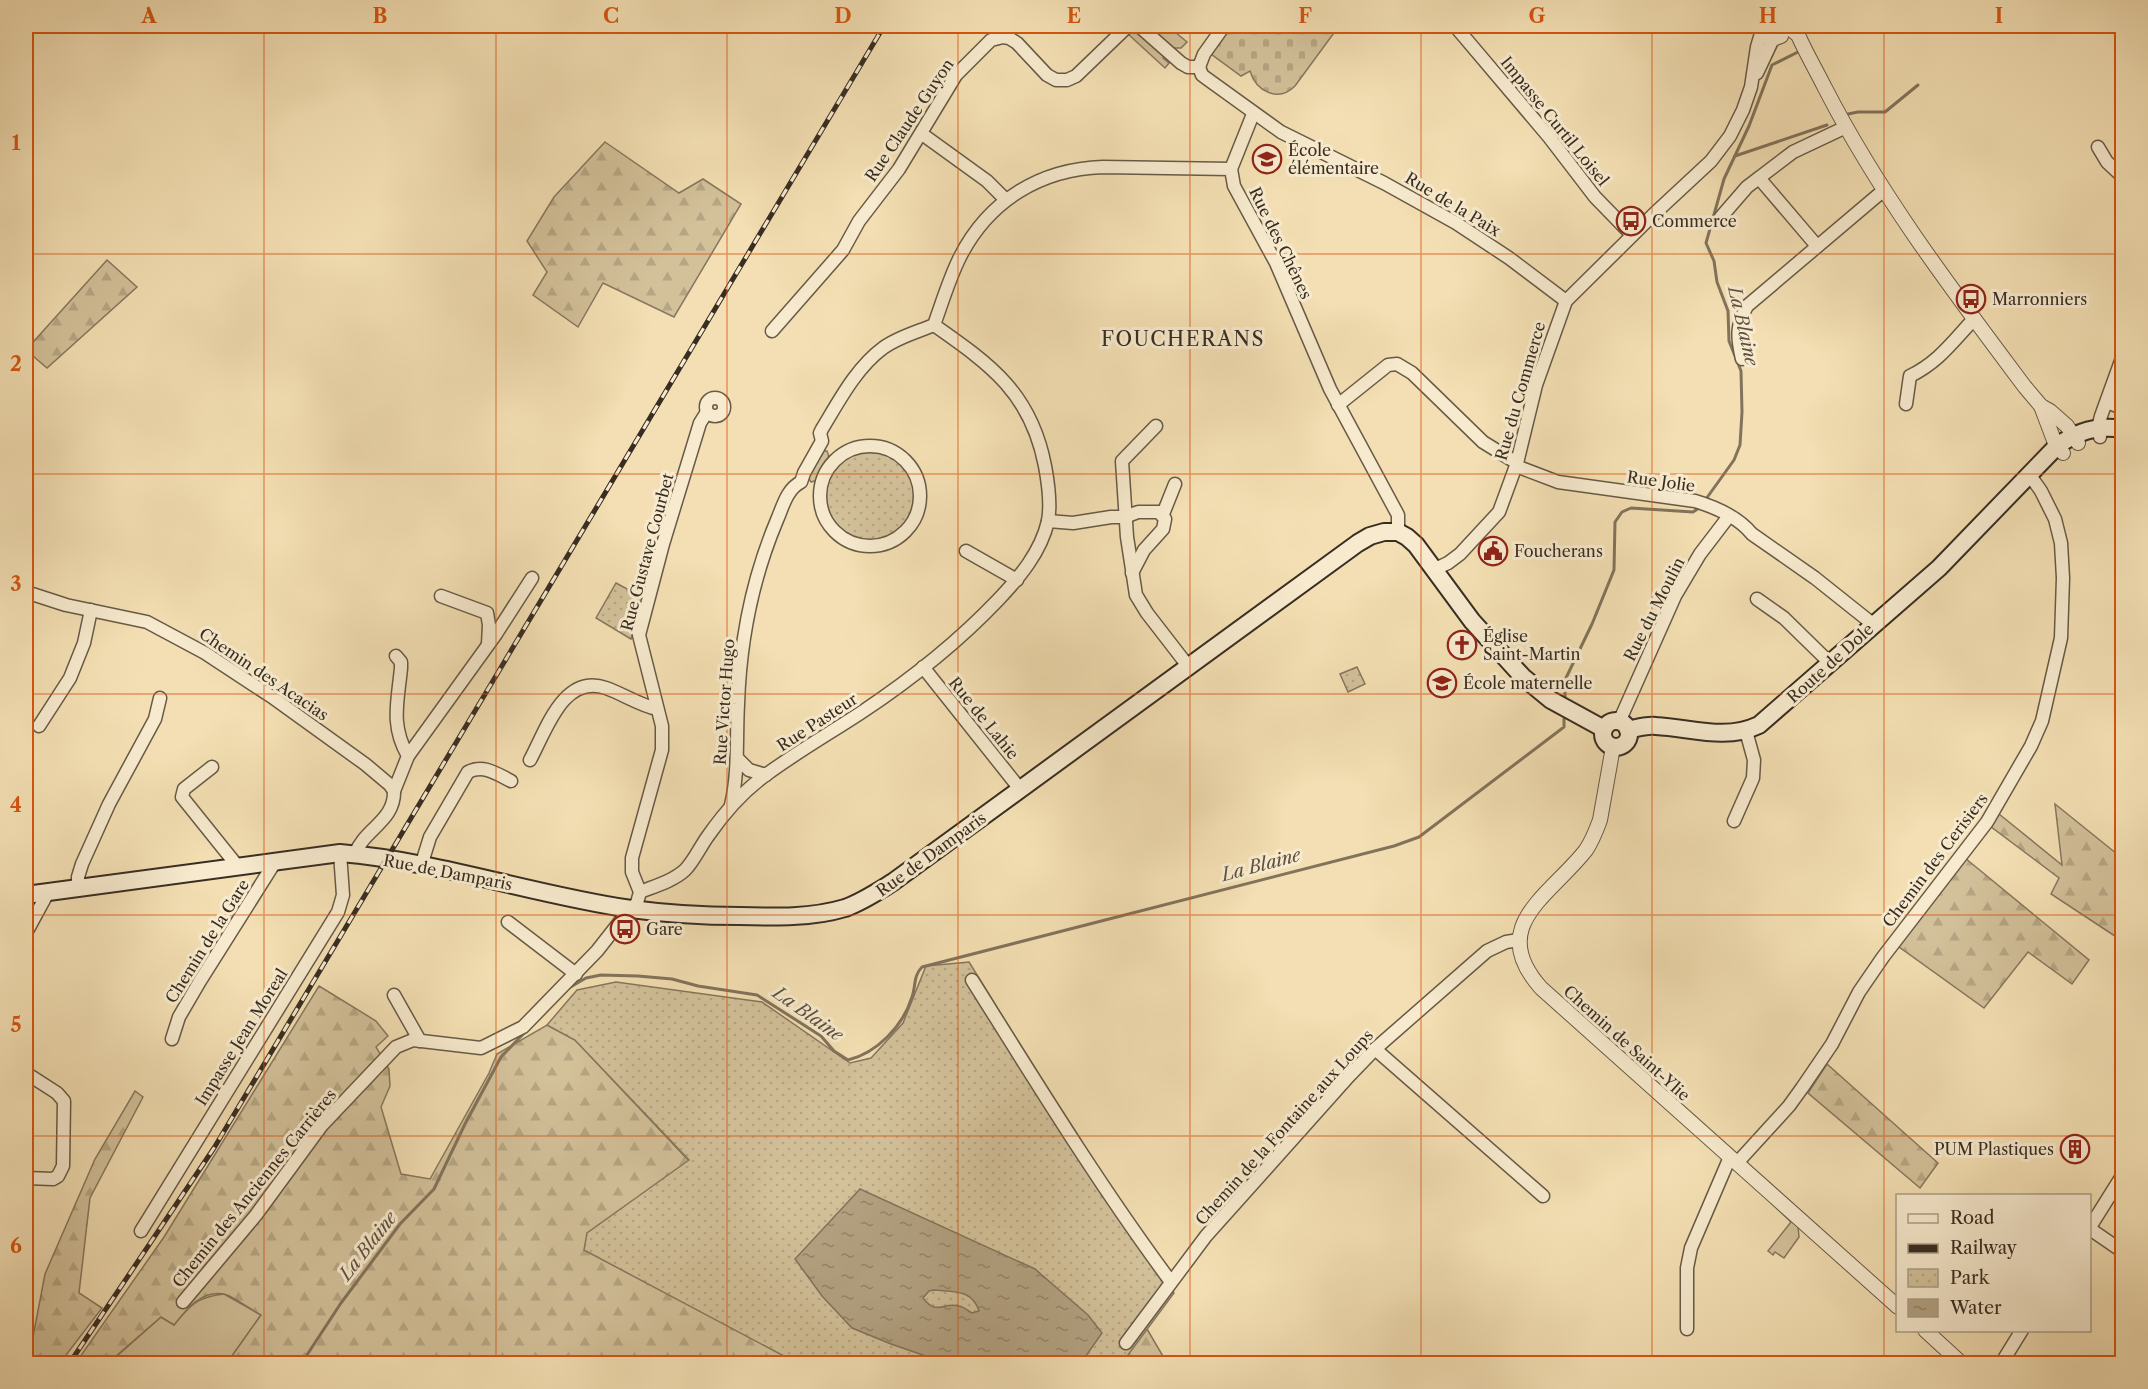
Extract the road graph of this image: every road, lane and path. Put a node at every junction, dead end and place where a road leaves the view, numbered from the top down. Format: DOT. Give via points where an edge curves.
graph roads {
  1 [pos="1128,26"];
  2 [pos="1139,26"];
  3 [pos="1224,26"];
  4 [pos="1455,26"];
  5 [pos="1785,26"];
  6 [pos="1766,31"];
  7 [pos="1805,50"];
  8 [pos="1199,67"];
  9 [pos="1253,114"];
  10 [pos="1846,127"];
  11 [pos="922,134"];
  12 [pos="2098,147"];
  13 [pos="1231,169"];
  14 [pos="2122,176"];
  15 [pos="1759,178"];
  16 [pos="1884,190"];
  17 [pos="1006,200"];
  18 [pos="1721,217"];
  19 [pos="1632,235"];
  20 [pos="1817,246"];
  21 [pos="1566,302"];
  22 [pos="1974,319"];
  23 [pos="934,326"];
  24 [pos="772,331"];
  25 [pos="2122,358"];
  26 [pos="1742,359"];
  27 [pos="2107,402"];
  28 [pos="1905,404"];
  29 [pos="1338,405"];
  30 [pos="2041,406"];
  31 [pos="2122,408"];
  32 [pos="708,412"];
  33 [pos="1156,426"];
  34 [pos="2122,429"];
  35 [pos="2100,432"];
  36 [pos="2122,437"];
  37 [pos="2076,439"];
  38 [pos="822,441"];
  39 [pos="848,450"];
  40 [pos="2060,450"];
  41 [pos="1517,464"];
  42 [pos="2032,477"];
  43 [pos="801,482"];
  44 [pos="1175,484"];
  45 [pos="820,503"];
  46 [pos="1163,514"];
  47 [pos="1729,516"];
  48 [pos="1125,517"];
  49 [pos="1048,521"];
  50 [pos="1398,532"];
  51 [pos="966,551"];
  52 [pos="1433,570"];
  53 [pos="1132,574"];
  54 [pos="532,579"];
  55 [pos="1017,580"];
  56 [pos="26,592"];
  57 [pos="441,596"];
  58 [pos="1757,599"];
  59 [pos="91,610"];
  60 [pos="1874,625"];
  61 [pos="488,645"];
  62 [pos="396,656"];
  63 [pos="1830,663"];
  64 [pos="1188,666"];
  65 [pos="923,667"];
  66 [pos="160,698"];
  67 [pos="657,709"];
  68 [pos="39,726"];
  69 [pos="1617,727"];
  70 [pos="1746,731"];
  71 [pos="1613,747"];
  72 [pos="408,756"];
  73 [pos="737,758"];
  74 [pos="530,760"];
  75 [pos="212,767"];
  76 [pos="765,775"];
  77 [pos="512,781"];
  78 [pos="1020,789"];
  79 [pos="394,791"];
  80 [pos="731,805"];
  81 [pos="1734,821"];
  82 [pos="347,854"];
  83 [pos="275,862"];
  84 [pos="421,866"];
  85 [pos="239,868"];
  86 [pos="78,888"];
  87 [pos="640,892"];
  88 [pos="45,893"];
  89 [pos="26,896"];
  90 [pos="630,909"];
  91 [pos="507,922"];
  92 [pos="26,933"];
  93 [pos="1519,940"];
  94 [pos="576,974"];
  95 [pos="972,980"];
  96 [pos="394,995"];
  97 [pos="172,1039"];
  98 [pos="420,1041"];
  99 [pos="1375,1049"];
  100 [pos="26,1073"];
  101 [pos="1733,1160"];
  102 [pos="2122,1176"];
  103 [pos="26,1178"];
  104 [pos="1543,1196"];
  105 [pos="2091,1226"];
  106 [pos="2091,1229"];
  107 [pos="141,1231"];
  108 [pos="2122,1251"];
  109 [pos="1171,1282"];
  110 [pos="183,1302"];
  111 [pos="1896,1305"];
  112 [pos="1687,1329"];
  113 [pos="1927,1332"];
  114 [pos="2021,1332"];
  115 [pos="1126,1343"];
  116 [pos="1962,1364"];
  117 [pos="2001,1364"];
  1 -- 11 [label="street, Rue Claude Guyon" via="1076,76 1060,81 1047,75 1017,43 1009,38 996,38 956,75"];
  2 -- 8 [label="street" via="1181,63"];
  3 -- 8 [label="street"];
  4 -- 19 [label="street, Impasse Curtil Loisel" via="1595,197"];
  5 -- 6 [label="street" via="1782,33"];
  5 -- 7 [label="street" via="1798,35"];
  6 -- 7 [label="street"];
  6 -- 19 [label="street, Rue du Commerce" via="1757,47 1743,110 1725,142 1711,161"];
  7 -- 10 [label="street"];
  8 -- 9 [label="street, Rue de la Paix" via="1202,75"];
  9 -- 13 [label="street"];
  9 -- 21 [label="street, Rue de la Paix" via="1299,142 1427,206 1487,243"];
  10 -- 15 [label="street" via="1793,152"];
  10 -- 16 [label="street"];
  11 -- 17 [label="street" via="987,181"];
  11 -- 24 [label="street, Rue Claude Guyon" via="859,221 843,250"];
  12 -- 14 [label="street"];
  13 -- 17 [label="street" via="1085,168 1053,174"];
  13 -- 29 [label="street, Rue des Chênes" via="1234,186 1276,263"];
  15 -- 18 [label="street"];
  15 -- 20 [label="street"];
  16 -- 20 [label="street"];
  16 -- 22 [label="street"];
  17 -- 23 [label="street" via="983,222 965,248"];
  19 -- 21 [label="street, Rue du Commerce"];
  20 -- 26 [label="street" via="1747,306 1737,337"];
  21 -- 41 [label="street, Rue du Commerce" via="1536,384"];
  22 -- 28 [label="street" via="1947,350 1910,376"];
  22 -- 30 [label="street"];
  23 -- 38 [label="street, Rue Victor Hugo" via="901,338 869,361 837,403 822,429"];
  23 -- 49 [label="street, Rue Pasteur" via="982,358 1000,375 1025,410 1044,465"];
  25 -- 27 [label="street"];
  27 -- 31 [label="street"];
  27 -- 35 [label="street"];
  29 -- 41 [label="street, Rue Jolie" via="1388,365 1397,364 1413,374 1483,442"];
  29 -- 50 [label="street, Rue des Chênes" via="1398,515"];
  30 -- 37 [label="street"];
  30 -- 40 [label="street"];
  32 -- 67 [label="street, Rue Gustave Courbet" via="700,423 639,635"];
  33 -- 48 [label="street" via="1122,461"];
  34 -- 35 [label="main road, Route de Dole"];
  35 -- 36 [label="main road, Route de Dole"];
  35 -- 37 [label="main road, Route de Dole"];
  37 -- 40 [label="main road, Route de Dole"];
  38 -- 39 [label="street" via="833,449"];
  38 -- 43 [label="street, Rue Victor Hugo"];
  39 -- 45 [label="street" via="827,470"];
  39 -- 45 [label="street" via="880,446 905,459 921,492 915,520 892,541 862,546 835,531"];
  40 -- 42 [label="main road, Route de Dole"];
  41 -- 47 [label="street, Rue Jolie" via="1558,482 1695,501"];
  41 -- 52 [label="street, Rue du Commerce" via="1499,512 1460,554"];
  42 -- 60 [label="main road, Route de Dole"];
  42 -- 101 [label="street, Chemin des Cerisiers" via="2051,508 2063,556 2061,638 2042,721 1988,822 1882,957 1807,1081 1789,1106"];
  43 -- 45 [label="street"];
  43 -- 73 [label="street, Rue Victor Hugo" via="786,498 752,599 740,669"];
  44 -- 46 [label="street"];
  46 -- 48 [label="street" via="1147,511"];
  46 -- 53 [label="street" via="1163,529 1144,550"];
  47 -- 60 [label="street, Rue Jolie"];
  47 -- 69 [label="street, Rue du Moulin" via="1675,596"];
  48 -- 49 [label="street" via="1073,523"];
  48 -- 53 [label="street"];
  49 -- 55 [label="street, Rue Pasteur" via="1035,555"];
  50 -- 52 [label="main road" via="1416,545"];
  50 -- 64 [label="main road, Rue de Damparis" via="1384,532 1358,543"];
  51 -- 55 [label="street"];
  52 -- 69 [label="main road" via="1523,677 1551,700"];
  53 -- 64 [label="street" via="1140,604"];
  54 -- 61 [label="street"];
  55 -- 65 [label="street, Rue Pasteur"];
  56 -- 59 [label="street, Chemin des Acacias"];
  57 -- 61 [label="street" via="487,613"];
  58 -- 63 [label="street" via="1784,618"];
  59 -- 68 [label="street" via="84,643 70,678"];
  59 -- 79 [label="street, Chemin des Acacias" via="147,622 205,653 365,764"];
  60 -- 63 [label="main road, Route de Dole"];
  61 -- 72 [label="street"];
  62 -- 72 [label="street" via="401,668 395,712"];
  63 -- 70 [label="main road, Route de Dole" via="1759,725"];
  64 -- 78 [label="main road, Rue de Damparis"];
  65 -- 76 [label="street, Rue Pasteur"];
  65 -- 78 [label="street, Rue de Lahie"];
  66 -- 86 [label="street" via="155,719 82,864"];
  67 -- 74 [label="street" via="604,687 588,685 572,690"];
  67 -- 87 [label="street, Rue Gustave Courbet" via="662,750 632,865"];
  69 -- 70 [label="main road, Route de Dole" via="1656,726 1720,734"];
  69 -- 71 [label="main road" via="1603,735"];
  70 -- 81 [label="street" via="1754,760 1753,778"];
  71 -- 93 [label="street" via="1600,820 1592,840 1528,915"];
  72 -- 79 [label="street"];
  73 -- 76 [label="street" via="749,770"];
  73 -- 80 [label="street, Rue Victor Hugo"];
  75 -- 85 [label="street" via="184,789 182,797"];
  76 -- 80 [label="street, Rue Pasteur"];
  77 -- 84 [label="street" via="488,770 468,772 430,837"];
  78 -- 90 [label="main road, Rue de Damparis" via="893,882 843,908 782,917"];
  79 -- 82 [label="street" via="386,818"];
  80 -- 87 [label="street, Rue Pasteur" via="685,870"];
  82 -- 83 [label="main road, Rue de Damparis"];
  82 -- 84 [label="main road, Rue de Damparis"];
  82 -- 107 [label="street, Impasse Jean Moreal" via="338,912"];
  83 -- 85 [label="main road, Rue de Damparis"];
  83 -- 97 [label="street, Chemin de la Gare" via="179,1017"];
  84 -- 90 [label="main road, Rue de Damparis"];
  85 -- 86 [label="main road, Rue de Damparis"];
  86 -- 88 [label="main road, Rue de Damparis"];
  87 -- 90 [label="street"];
  88 -- 89 [label="main road, Rue de Damparis"];
  88 -- 92 [label="street"];
  90 -- 94 [label="street, Chemin des Anciennes Carrières"];
  91 -- 94 [label="street"];
  93 -- 99 [label="street, Chemin de la Fontaine aux Loups" via="1487,951"];
  93 -- 101 [label="street, Chemin de Saint-Ylie" via="1524,964 1542,988"];
  94 -- 98 [label="street, Chemin des Anciennes Carrières" via="523,1027 481,1048"];
  95 -- 109 [label="street" via="1032,1077"];
  96 -- 98 [label="street"];
  98 -- 110 [label="street, Chemin des Anciennes Carrières" via="396,1047 322,1125 256,1215"];
  99 -- 104 [label="street"];
  99 -- 109 [label="street, Chemin de la Fontaine aux Loups" via="1227,1212"];
  100 -- 103 [label="street" via="61,1096 65,1106 61,1172 53,1179"];
  101 -- 111 [label="street, Chemin de Saint-Ylie"];
  101 -- 112 [label="street, Chemin des Cerisiers" via="1691,1248"];
  102 -- 105 [label="street"];
  106 -- 108 [label="street"];
  109 -- 115 [label="street, Chemin de la Fontaine aux Loups"];
  113 -- 116 [label="street"];
  114 -- 117 [label="street"];
}
